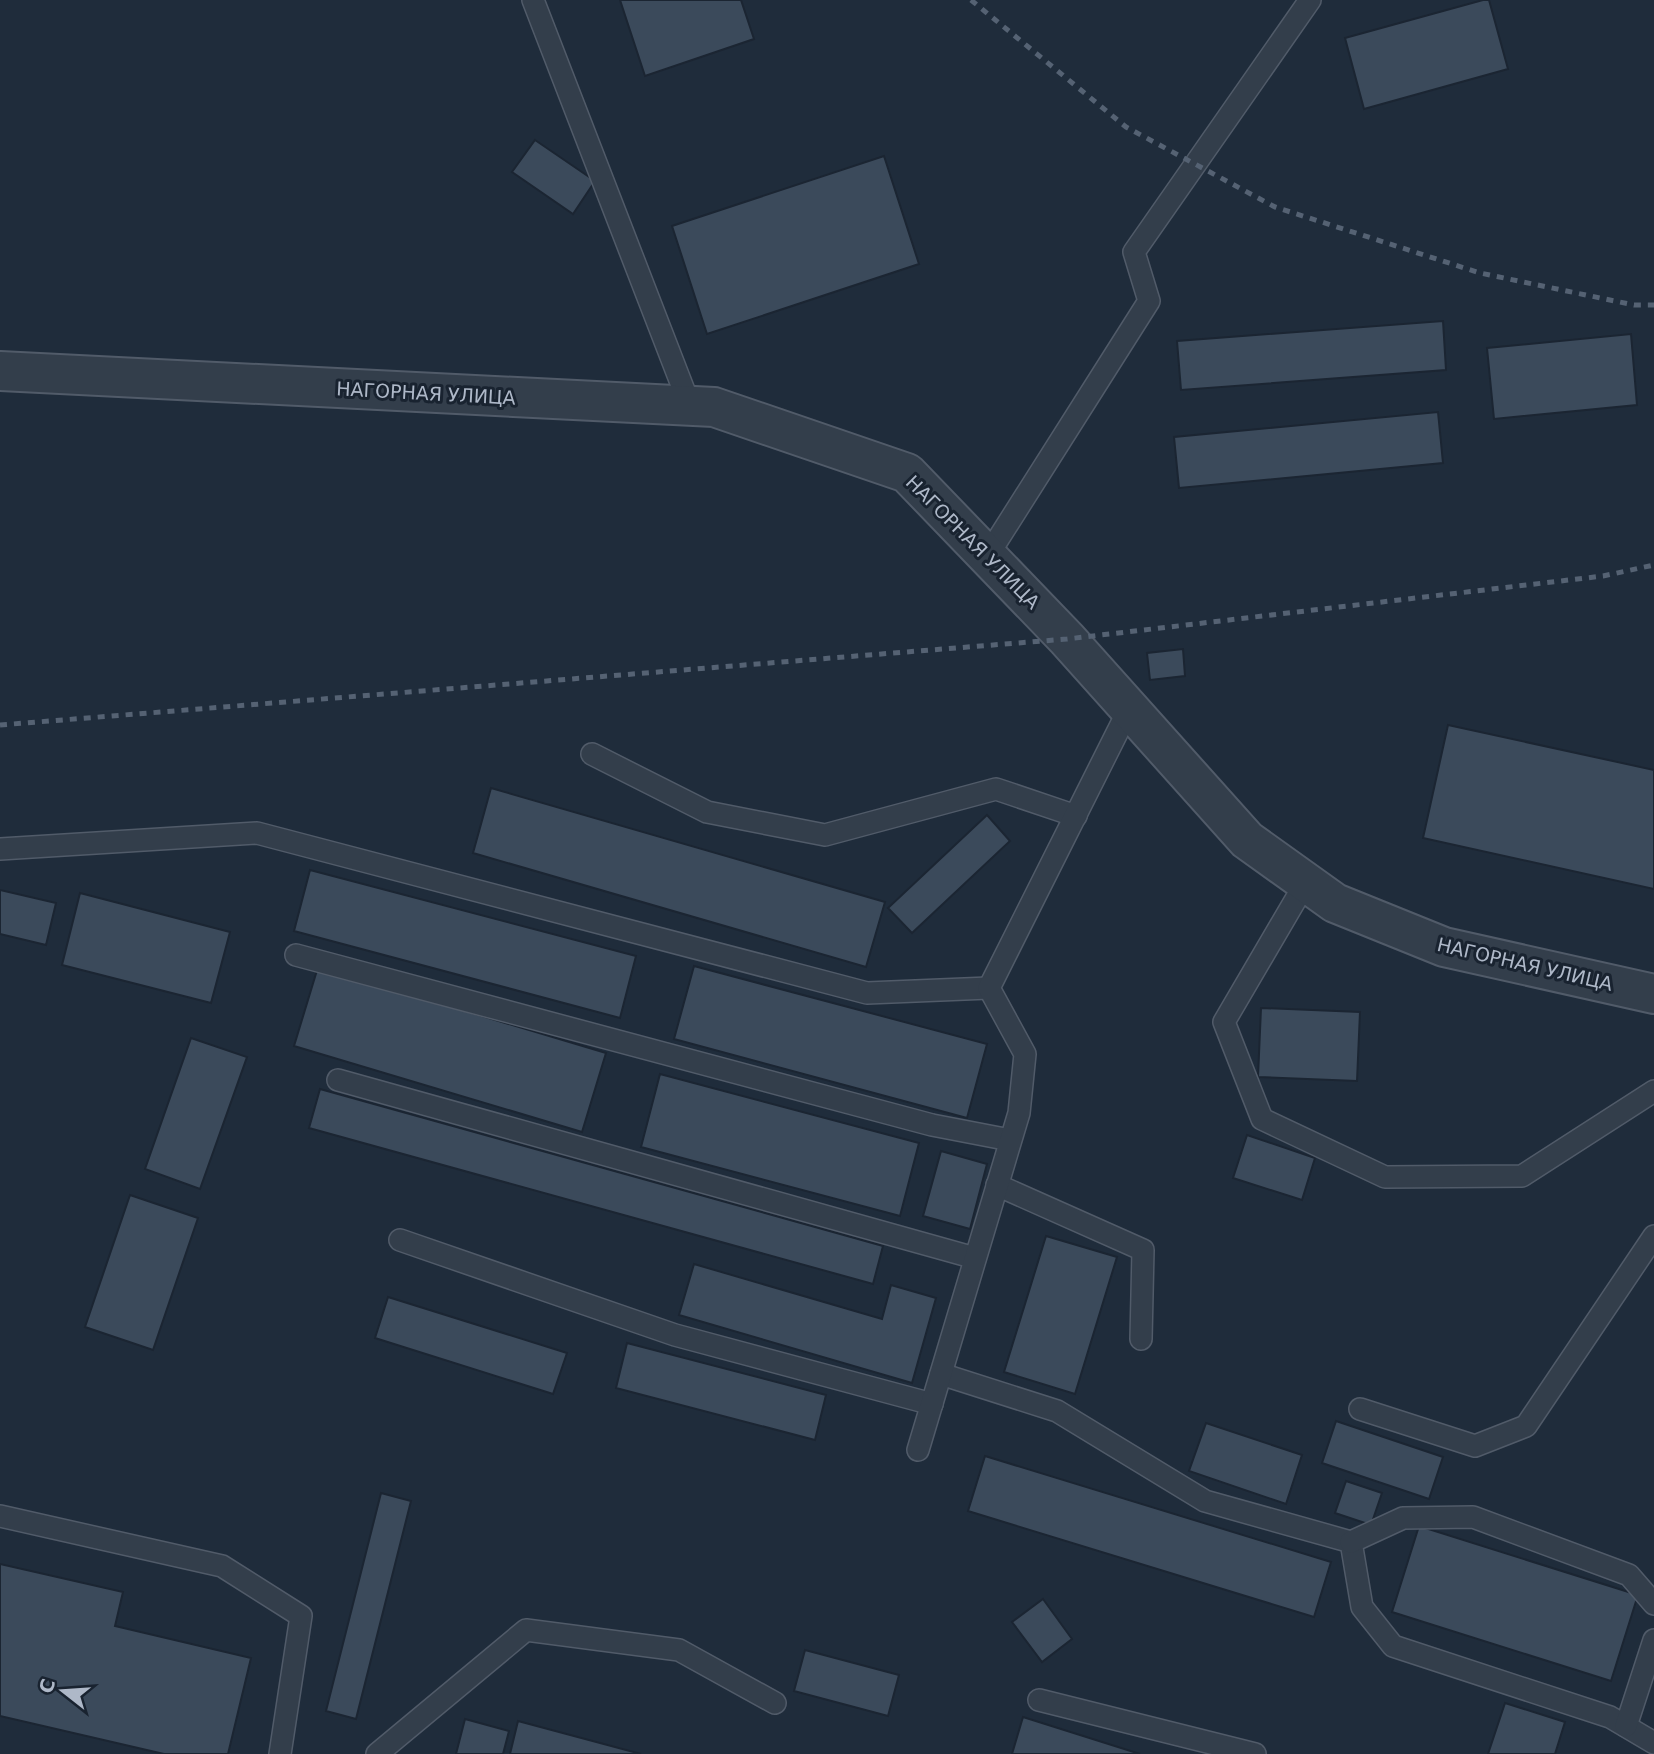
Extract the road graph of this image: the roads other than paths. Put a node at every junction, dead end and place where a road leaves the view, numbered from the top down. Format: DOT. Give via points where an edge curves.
graph roads {
  1 [pos="533,0"];
  2 [pos="1310,0"];
  3 [pos="0,371"];
  4 [pos="691,406"];
  5 [pos="988,555"];
  6 [pos="1130,707"];
  7 [pos="592,754"];
  8 [pos="1076,816"];
  9 [pos="0,849"];
  10 [pos="1306,882"];
  11 [pos="296,955"];
  12 [pos="989,988"];
  13 [pos="1654,994"];
  14 [pos="338,1080"];
  15 [pos="1654,1091"];
  16 [pos="1010,1140"];
  17 [pos="997,1185"];
  18 [pos="1654,1236"];
  19 [pos="400,1240"];
  20 [pos="975,1258"];
  21 [pos="1141,1339"];
  22 [pos="941,1374"];
  23 [pos="932,1404"];
  24 [pos="1360,1409"];
  25 [pos="918,1450"];
  26 [pos="0,1516"];
  27 [pos="1351,1542"];
  28 [pos="1654,1604"];
  29 [pos="1654,1640"];
  30 [pos="1039,1700"];
  31 [pos="775,1703"];
  32 [pos="1626,1726"];
  33 [pos="1654,1743"];
  34 [pos="280,1754"];
  35 [pos="377,1754"];
  36 [pos="1255,1754"];
  1 -- 4 [label="lane"];
  2 -- 5 [label="lane" via="1134,252 1149,302"];
  3 -- 4 [label="street, НАГОРНАЯ УЛИЦА"];
  4 -- 5 [label="street, НАГОРНАЯ УЛИЦА" via="713,407 907,473"];
  5 -- 6 [label="street, НАГОРНАЯ УЛИЦА"];
  6 -- 8 [label="lane"];
  6 -- 10 [label="street, НАГОРНАЯ УЛИЦА" via="1247,840"];
  7 -- 8 [label="lane" via="707,812 825,835 996,789"];
  8 -- 12 [label="lane"];
  9 -- 12 [label="lane" via="257,833 867,993"];
  10 -- 13 [label="street, НАГОРНАЯ УЛИЦА" via="1335,903 1444,947"];
  10 -- 15 [label="lane" via="1224,1022 1262,1119 1385,1177 1522,1176"];
  11 -- 16 [label="lane" via="932,1125"];
  12 -- 16 [label="lane" via="1025,1054 1019,1113"];
  14 -- 20 [label="lane"];
  16 -- 17 [label="lane"];
  17 -- 20 [label="lane"];
  17 -- 21 [label="lane" via="1143,1250"];
  18 -- 24 [label="lane" via="1526,1426 1475,1446"];
  19 -- 23 [label="lane" via="675,1335"];
  20 -- 22 [label="lane"];
  22 -- 23 [label="lane"];
  22 -- 27 [label="lane" via="1057,1411 1206,1501"];
  23 -- 25 [label="lane"];
  26 -- 34 [label="lane" via="222,1566 300,1616"];
  27 -- 28 [label="lane" via="1403,1518 1473,1517 1629,1575"];
  27 -- 32 [label="lane" via="1362,1607 1393,1646"];
  29 -- 32 [label="lane"];
  30 -- 36 [label="lane"];
  31 -- 35 [label="lane" via="679,1650 526,1630"];
  32 -- 33 [label="lane"];
}
